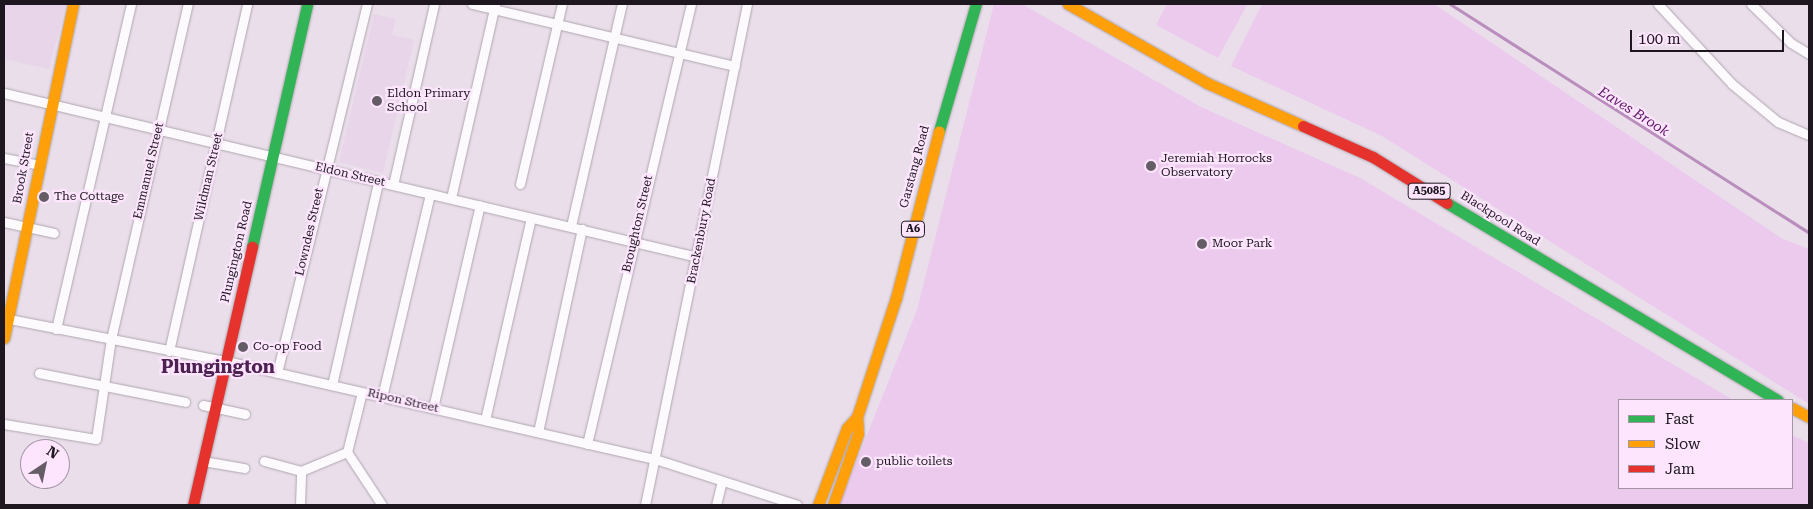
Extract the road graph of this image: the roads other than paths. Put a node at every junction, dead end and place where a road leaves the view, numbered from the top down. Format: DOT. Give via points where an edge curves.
graph roads {
  1 [pos="73,4"];
  2 [pos="131,4"];
  3 [pos="188,4"];
  4 [pos="247,4"];
  5 [pos="307,4"];
  6 [pos="367,4"];
  7 [pos="434,4"];
  8 [pos="472,4"];
  9 [pos="562,4"];
  10 [pos="622,4"];
  11 [pos="691,4"];
  12 [pos="747,4"];
  13 [pos="967,4"];
  14 [pos="976,4"];
  15 [pos="1068,4"];
  16 [pos="1658,4"];
  17 [pos="1751,4"];
  18 [pos="494,6"];
  19 [pos="556,24"];
  20 [pos="614,36"];
  21 [pos="962,39"];
  22 [pos="679,53"];
  23 [pos="1809,54"];
  24 [pos="735,66"];
  25 [pos="4,92"];
  26 [pos="49,103"];
  27 [pos="102,117"];
  28 [pos="158,130"];
  29 [pos="1809,135"];
  30 [pos="217,144"];
  31 [pos="274,157"];
  32 [pos="4,158"];
  33 [pos="39,166"];
  34 [pos="325,170"];
  35 [pos="378,182"];
  36 [pos="520,184"];
  37 [pos="393,185"];
  38 [pos="430,194"];
  39 [pos="451,198"];
  40 [pos="480,205"];
  41 [pos="531,218"];
  42 [pos="4,222"];
  43 [pos="571,226"];
  44 [pos="26,228"];
  45 [pos="582,229"];
  46 [pos="54,233"];
  47 [pos="634,242"];
  48 [pos="697,257"];
  49 [pos="6,319"];
  50 [pos="56,329"];
  51 [pos="4,338"];
  52 [pos="111,339"];
  53 [pos="169,350"];
  54 [pos="226,361"];
  55 [pos="39,373"];
  56 [pos="277,373"];
  57 [pos="103,385"];
  58 [pos="332,385"];
  59 [pos="362,392"];
  60 [pos="382,396"];
  61 [pos="1776,399"];
  62 [pos="185,402"];
  63 [pos="203,405"];
  64 [pos="215,408"];
  65 [pos="434,408"];
  66 [pos="1793,409"];
  67 [pos="245,414"];
  68 [pos="1809,417"];
  69 [pos="857,418"];
  70 [pos="485,420"];
  71 [pos="4,424"];
  72 [pos="538,432"];
  73 [pos="586,444"];
  74 [pos="347,452"];
  75 [pos="655,459"];
  76 [pos="203,460"];
  77 [pos="264,461"];
  78 [pos="244,468"];
  79 [pos="301,472"];
  80 [pos="722,481"];
  81 [pos="193,505"];
  82 [pos="300,505"];
  83 [pos="382,505"];
  84 [pos="645,505"];
  85 [pos="716,505"];
  86 [pos="798,505"];
  87 [pos="818,505"];
  88 [pos="833,505"];
  1 -- 26 [label="main road, Brook Street"];
  2 -- 27 [label="street"];
  3 -- 28 [label="street, Emmanuel Street"];
  4 -- 30 [label="street, Wildman Street"];
  5 -- 31 [label="main road, Plungington Road"];
  6 -- 34 [label="street, Lowndes Street"];
  7 -- 37 [label="street"];
  8 -- 18 [label="street"];
  9 -- 19 [label="street"];
  10 -- 20 [label="street"];
  11 -- 22 [label="street, Broughton Street"];
  12 -- 24 [label="street, Brackenbury Road"];
  13 -- 21 [label="main road, Garstang Road / A6"];
  14 -- 21 [label="main road, Garstang Road / A6"];
  15 -- 61 [label="main road, Blackpool Road / A5085" via="1207,83 1373,157 1615,307"];
  16 -- 29 [label="street" via="1732,84 1778,122"];
  17 -- 23 [label="street" via="1791,43"];
  18 -- 19 [label="street"];
  18 -- 39 [label="street"];
  19 -- 20 [label="street"];
  19 -- 36 [label="street"];
  20 -- 22 [label="street"];
  20 -- 43 [label="street"];
  21 -- 69 [label="main road, Garstang Road / A6" via="896,298"];
  22 -- 24 [label="street"];
  22 -- 47 [label="street, Broughton Street"];
  24 -- 48 [label="street, Brackenbury Road"];
  25 -- 26 [label="street, Eldon Street"];
  26 -- 27 [label="street, Eldon Street"];
  26 -- 33 [label="main road, Brook Street"];
  27 -- 28 [label="street, Eldon Street"];
  27 -- 50 [label="street"];
  28 -- 30 [label="street, Eldon Street"];
  28 -- 52 [label="street, Emmanuel Street"];
  30 -- 31 [label="street, Eldon Street"];
  30 -- 53 [label="street, Wildman Street"];
  31 -- 34 [label="street, Eldon Street"];
  31 -- 54 [label="main road, Plungington Road"];
  32 -- 33 [label="street"];
  33 -- 44 [label="main road, Brook Street"];
  34 -- 35 [label="street, Eldon Street"];
  34 -- 56 [label="street, Lowndes Street"];
  35 -- 37 [label="street, Eldon Street"];
  35 -- 58 [label="street"];
  37 -- 38 [label="street, Eldon Street"];
  38 -- 39 [label="street, Eldon Street"];
  38 -- 60 [label="street"];
  39 -- 40 [label="street, Eldon Street"];
  40 -- 41 [label="street, Eldon Street"];
  40 -- 65 [label="street"];
  41 -- 43 [label="street, Eldon Street"];
  41 -- 70 [label="street"];
  42 -- 44 [label="street"];
  43 -- 45 [label="street, Eldon Street"];
  44 -- 46 [label="street"];
  44 -- 49 [label="main road, Brook Street"];
  45 -- 47 [label="street, Eldon Street"];
  45 -- 72 [label="street"];
  47 -- 48 [label="street, Eldon Street"];
  47 -- 73 [label="street, Broughton Street"];
  48 -- 75 [label="street, Brackenbury Road"];
  49 -- 50 [label="street, Ripon Street"];
  49 -- 51 [label="main road, Brook Street"];
  50 -- 52 [label="street, Ripon Street"];
  52 -- 53 [label="street, Ripon Street"];
  52 -- 57 [label="street, Emmanuel Street"];
  53 -- 54 [label="street, Ripon Street"];
  54 -- 56 [label="street, Ripon Street"];
  54 -- 64 [label="main road, Plungington Road"];
  55 -- 57 [label="street"];
  56 -- 58 [label="street, Ripon Street"];
  57 -- 62 [label="street"];
  57 -- 71 [label="street, Emmanuel Street" via="96,439"];
  58 -- 59 [label="street, Ripon Street"];
  59 -- 60 [label="street, Ripon Street"];
  59 -- 74 [label="street"];
  60 -- 65 [label="street, Ripon Street"];
  63 -- 64 [label="street"];
  64 -- 67 [label="street"];
  64 -- 76 [label="main road, Plungington Road"];
  65 -- 70 [label="street, Ripon Street"];
  66 -- 68 [label="main road"];
  69 -- 87 [label="main road, Garstang Road / A6" via="847,428"];
  69 -- 88 [label="main road, Garstang Road / A6" via="858,434"];
  70 -- 72 [label="street, Ripon Street"];
  72 -- 73 [label="street, Ripon Street"];
  73 -- 75 [label="street, Ripon Street"];
  74 -- 79 [label="street"];
  74 -- 83 [label="street"];
  75 -- 80 [label="street, Ripon Street"];
  75 -- 84 [label="street, Brackenbury Road"];
  76 -- 78 [label="street"];
  76 -- 81 [label="main road, Plungington Road"];
  77 -- 79 [label="street"];
  79 -- 82 [label="street"];
  80 -- 85 [label="street"];
  80 -- 86 [label="street, Ripon Street"];
}
